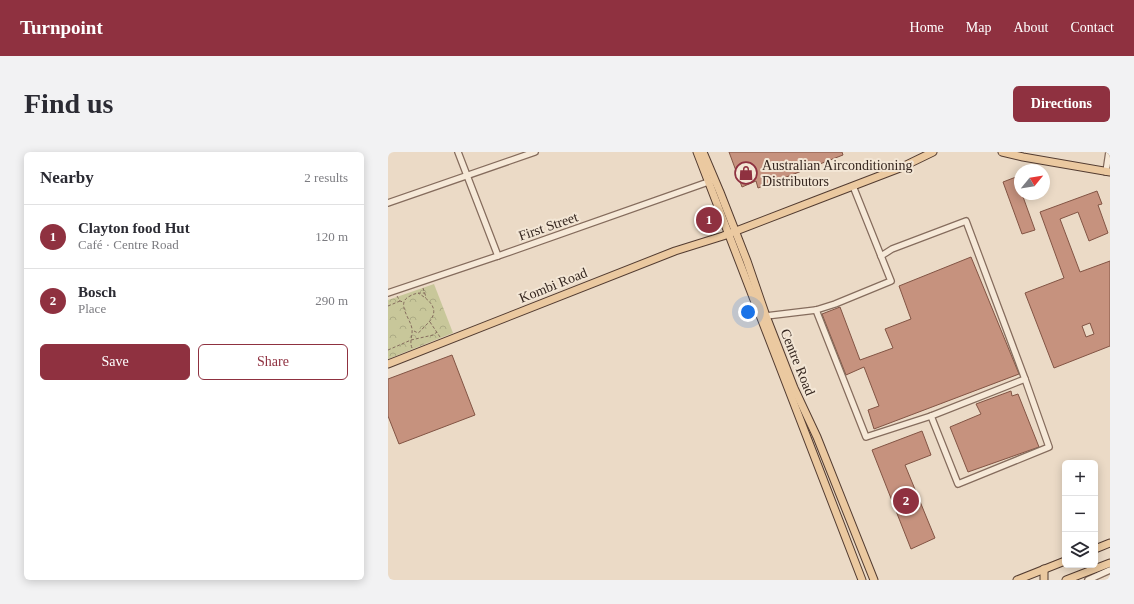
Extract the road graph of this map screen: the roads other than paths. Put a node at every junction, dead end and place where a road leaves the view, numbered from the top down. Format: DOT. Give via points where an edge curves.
graph roads {
  1 [pos="458,152"];
  2 [pos="535,152"];
  3 [pos="697,152"];
  4 [pos="703,152"];
  5 [pos="933,152"];
  6 [pos="1002,152"];
  7 [pos="1109,152"];
  8 [pos="1108,172"];
  9 [pos="467,176"];
  10 [pos="712,181"];
  11 [pos="853,186"];
  12 [pos="388,202"];
  13 [pos="732,232"];
  14 [pos="498,256"];
  15 [pos="881,256"];
  16 [pos="388,293"];
  17 [pos="816,310"];
  18 [pos="766,316"];
  19 [pos="388,364"];
  20 [pos="1025,379"];
  21 [pos="931,416"];
  22 [pos="1110,543"];
  23 [pos="1098,548"];
  24 [pos="1062,562"];
  25 [pos="1110,563"];
  26 [pos="1044,569"];
  27 [pos="1110,570"];
  28 [pos="862,580"];
  29 [pos="874,580"];
  30 [pos="1017,580"];
  31 [pos="1044,580"];
  32 [pos="1066,580"];
  33 [pos="1088,580"];
  1 -- 9 [label="street"];
  2 -- 9 [label="street"];
  3 -- 10 [label="main road, Centre Road"];
  4 -- 10 [label="main road, Centre Road"];
  5 -- 11 [label="main road, Kombi Road"];
  6 -- 8 [label="main road"];
  7 -- 8 [label="street"];
  9 -- 12 [label="street"];
  9 -- 14 [label="street"];
  10 -- 13 [label="main road, Centre Road"];
  10 -- 14 [label="street, First Street"];
  11 -- 13 [label="main road, Kombi Road"];
  11 -- 15 [label="street"];
  13 -- 18 [label="main road, Centre Road" via="747,261"];
  13 -- 19 [label="main road, Kombi Road" via="675,251"];
  13 -- 28 [label="main road, Centre Road"];
  14 -- 16 [label="street, First Street"];
  15 -- 17 [label="street" via="891,282"];
  15 -- 20 [label="street" via="892,249 966,220"];
  17 -- 18 [label="street"];
  17 -- 21 [label="street" via="866,438"];
  18 -- 29 [label="main road, Centre Road"];
  20 -- 21 [label="street"];
  20 -- 21 [label="street" via="1049,447 958,484"];
  22 -- 23 [label="main road"];
  24 -- 26 [label="main road"];
  25 -- 32 [label="main road"];
  26 -- 30 [label="main road"];
  26 -- 31 [label="main road"];
  27 -- 33 [label="street"];
}
